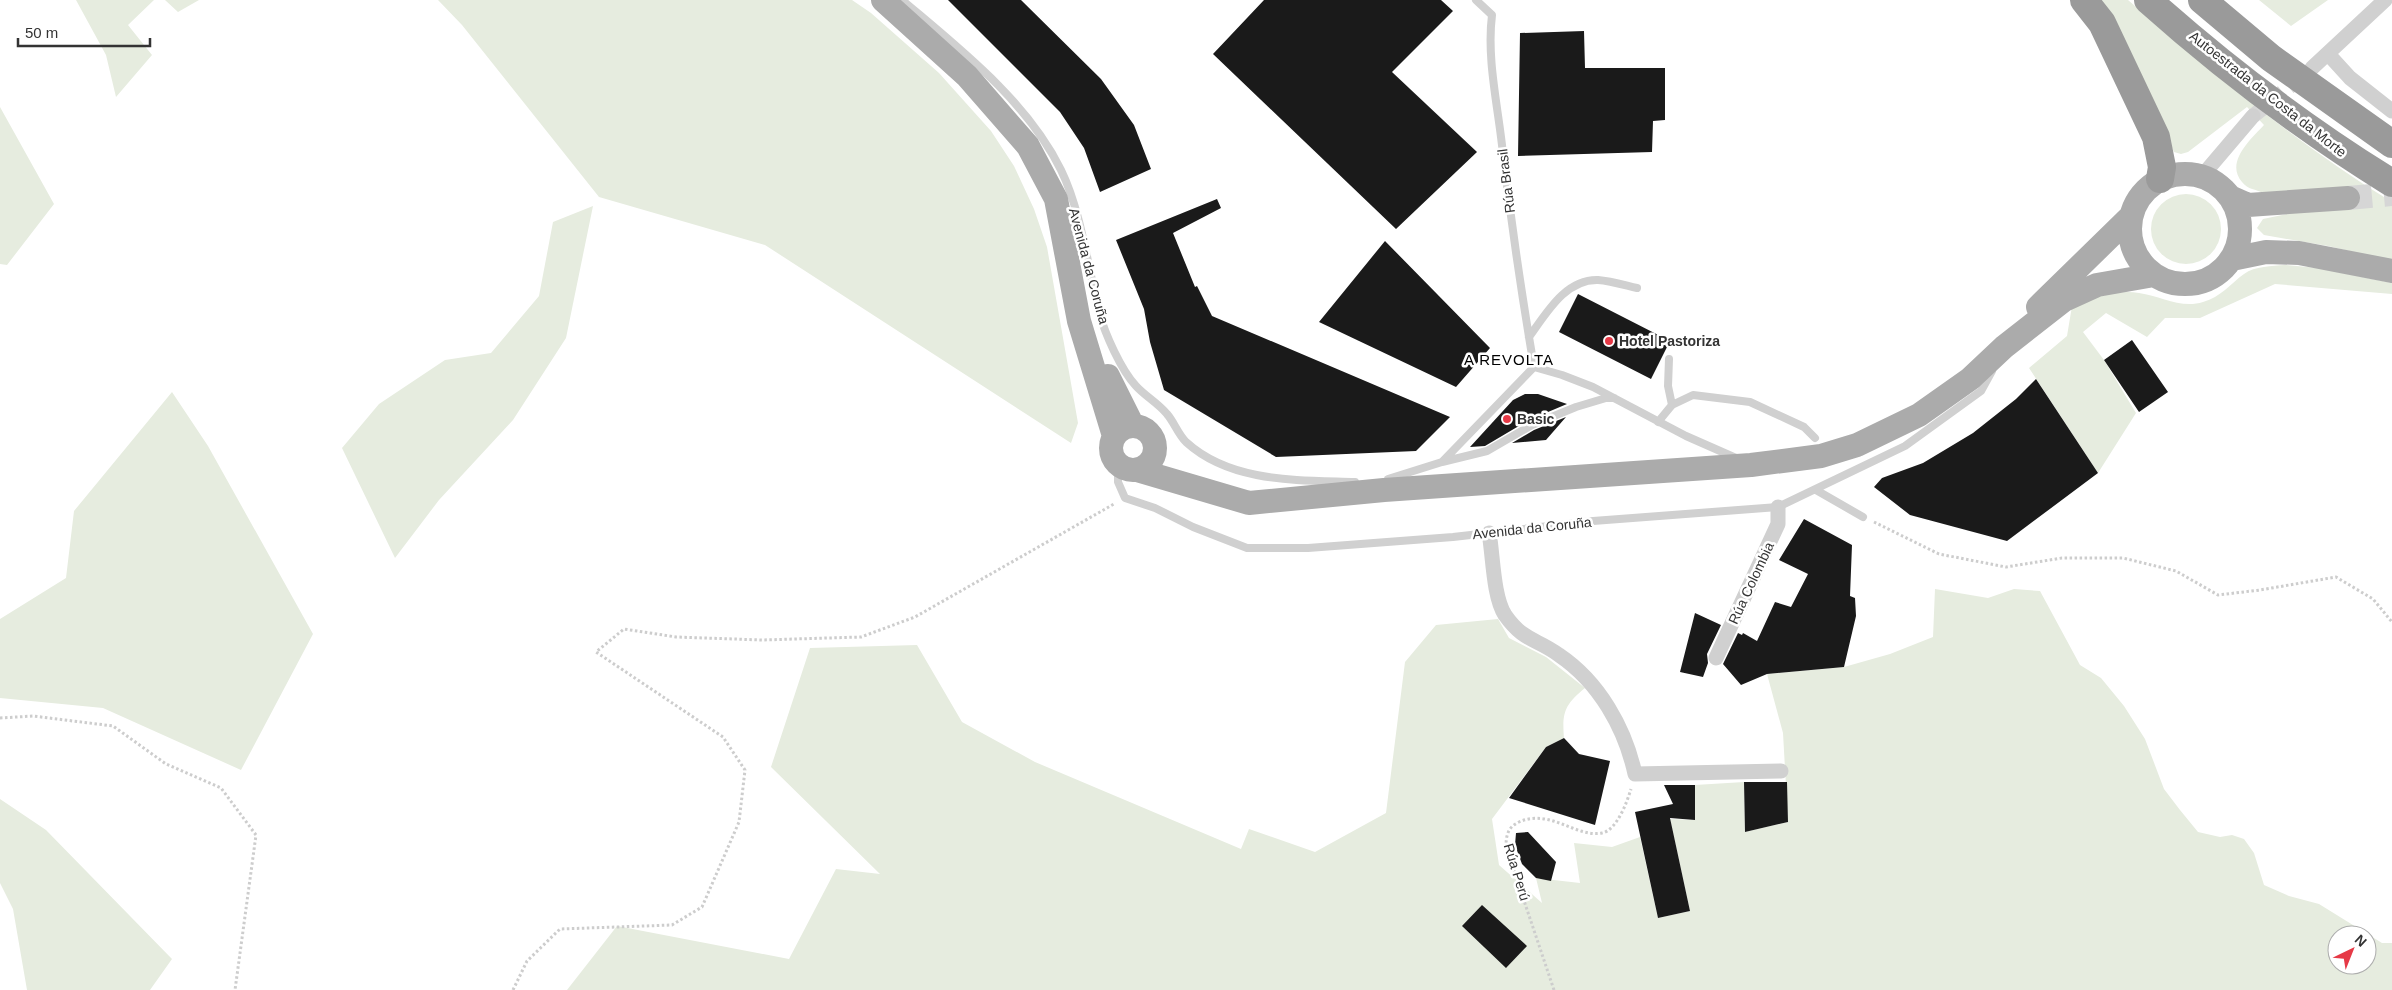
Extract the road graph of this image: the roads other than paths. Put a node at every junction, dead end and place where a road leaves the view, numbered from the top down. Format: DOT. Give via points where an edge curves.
graph roads {
  1 [pos="883,0"];
  2 [pos="902,0"];
  3 [pos="1476,0"];
  4 [pos="2084,0"];
  5 [pos="2148,0"];
  6 [pos="2202,0"];
  7 [pos="2385,0"];
  8 [pos="2329,55"];
  9 [pos="2312,68"];
  10 [pos="2392,111"];
  11 [pos="2253,116"];
  12 [pos="2392,144"];
  13 [pos="2202,176"];
  14 [pos="2160,179"];
  15 [pos="2392,183"];
  16 [pos="2230,197"];
  17 [pos="2348,198"];
  18 [pos="2131,216"];
  19 [pos="2232,259"];
  20 [pos="2392,271"];
  21 [pos="2154,275"];
  22 [pos="1637,288"];
  23 [pos="1529,337"];
  24 [pos="2004,347"];
  25 [pos="1669,359"];
  26 [pos="1534,367"];
  27 [pos="1616,398"];
  28 [pos="1672,405"];
  29 [pos="1658,422"];
  30 [pos="1815,438"];
  31 [pos="1121,441"];
  32 [pos="1154,453"];
  33 [pos="1442,462"];
  34 [pos="1750,465"];
  35 [pos="1137,470"];
  36 [pos="1372,481"];
  37 [pos="1816,490"];
  38 [pos="1260,501"];
  39 [pos="1778,508"];
  40 [pos="1864,516"];
  41 [pos="1489,533"];
  42 [pos="1716,658"];
  43 [pos="1781,771"];
  1 -- 31 [label="main road, Avenida da Coruña" via="967,76 1028,146 1056,200 1079,321"];
  2 -- 36 [label="lane, Avenida da Coruña" via="970,58 1034,126 1062,170 1100,314 1114,349 1135,386 1167,414 1185,441 1215,463 1250,474 1298,480"];
  3 -- 23 [label="lane, Rúa Brasil" via="1492,16 1490,36 1498,120"];
  4 -- 14 [label="highway" via="2102,23 2156,137 2162,167"];
  5 -- 15 [label="highway, Autoestrada da Costa da Morte" via="2242,77 2349,156"];
  6 -- 12 [label="highway" via="2271,58"];
  7 -- 8 [label="street"];
  8 -- 9 [label="street"];
  8 -- 10 [label="street" via="2350,78"];
  11 -- 13 [label="street"];
  13 -- 14 [label="main road" via="2180,174"];
  13 -- 16 [label="main road" via="2218,184"];
  14 -- 18 [label="main road" via="2147,188"];
  16 -- 17 [label="main road" via="2248,205"];
  16 -- 19 [label="main road" via="2238,212 2240,228"];
  18 -- 21 [label="main road" via="2133,249"];
  18 -- 24 [label="main road" via="2049,294"];
  19 -- 20 [label="main road" via="2266,252 2299,253"];
  19 -- 21 [label="main road" via="2205,281 2188,284 2170,282"];
  21 -- 24 [label="main road" via="2097,285 2064,300"];
  22 -- 23 [label="lane" via="1597,280 1571,287 1548,310"];
  23 -- 26 [label="lane, Rúa Brasil"];
  24 -- 34 [label="main road, Avenida da Coruña" via="1970,380 1918,415 1857,445 1821,456"];
  24 -- 37 [label="lane, Avenida da Coruña" via="1981,391 1905,446"];
  25 -- 28 [label="lane" via="1668,386"];
  26 -- 27 [label="lane"];
  26 -- 33 [label="lane, Avenida da Coruña"];
  27 -- 29 [label="lane"];
  27 -- 33 [label="lane" via="1576,407 1487,451"];
  28 -- 29 [label="lane"];
  28 -- 30 [label="lane" via="1693,395 1750,402 1804,427"];
  29 -- 34 [label="lane"];
  31 -- 32 [label="main road" via="1141,428 1152,437"];
  31 -- 35 [label="main road" via="1125,468"];
  31 -- 41 [label="lane, Avenida da Coruña" via="1118,482 1125,498 1247,548 1308,548"];
  32 -- 35 [label="main road" via="1147,465"];
  32 -- 38 [label="main road"];
  33 -- 36 [label="lane, Avenida da Coruña" via="1395,478"];
  34 -- 38 [label="main road, Avenida da Coruña" via="1588,474"];
  35 -- 38 [label="main road, Avenida da Coruña"];
  36 -- 38 [label="lane, Avenida da Coruña"];
  37 -- 39 [label="lane, Avenida da Coruña"];
  37 -- 40 [label="lane"];
  39 -- 41 [label="lane, Avenida da Coruña" via="1593,521"];
  39 -- 42 [label="street, Rúa Colombia" via="1778,524"];
  41 -- 43 [label="street" via="1504,613 1521,635 1559,654 1589,681 1629,747 1635,774"];
}
